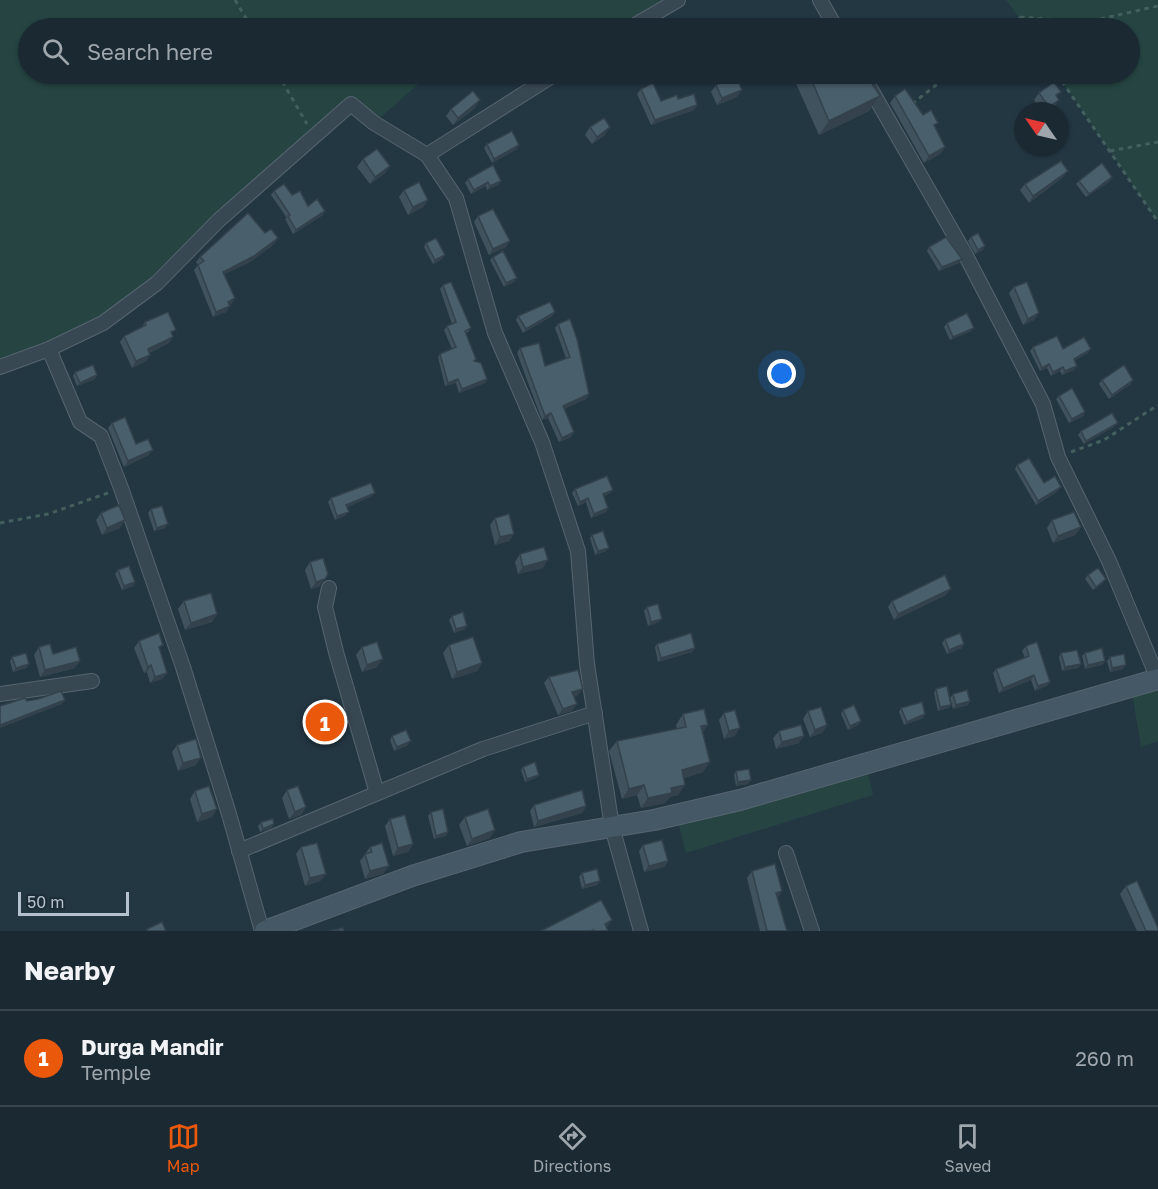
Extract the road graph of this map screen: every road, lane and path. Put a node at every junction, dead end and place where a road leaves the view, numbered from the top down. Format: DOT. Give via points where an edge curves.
graph roads {
  1 [pos="235,0"];
  2 [pos="678,0"];
  3 [pos="820,0"];
  4 [pos="1158,6"];
  5 [pos="1019,17"];
  6 [pos="246,18"];
  7 [pos="647,18"];
  8 [pos="830,18"];
  9 [pos="1033,18"];
  10 [pos="1105,18"];
  11 [pos="284,84"];
  12 [pos="539,84"];
  13 [pos="868,84"];
  14 [pos="938,84"];
  15 [pos="1064,84"];
  16 [pos="890,123"];
  17 [pos="315,137"];
  18 [pos="1158,142"];
  19 [pos="1110,151"];
  20 [pos="427,155"];
  21 [pos="1158,222"];
  22 [pos="49,349"];
  23 [pos="0,367"];
  24 [pos="1158,405"];
  25 [pos="1058,457"];
  26 [pos="121,488"];
  27 [pos="0,523"];
  28 [pos="329,588"];
  29 [pos="1158,679"];
  30 [pos="92,681"];
  31 [pos="0,694"];
  32 [pos="595,712"];
  33 [pos="377,793"];
  34 [pos="612,827"];
  35 [pos="239,851"];
  36 [pos="786,853"];
  37 [pos="263,931"];
  38 [pos="641,931"];
  39 [pos="812,931"];
  1 -- 6 [label="path"];
  2 -- 7 [label="street"];
  3 -- 8 [label="street"];
  4 -- 10 [label="path"];
  5 -- 9 [label="path"];
  11 -- 17 [label="path"];
  12 -- 20 [label="street"];
  13 -- 16 [label="street"];
  14 -- 16 [label="path"];
  15 -- 19 [label="path"];
  16 -- 25 [label="street" via="1043,404"];
  17 -- 20 [label="street" via="351,104"];
  17 -- 22 [label="street" via="219,220 158,283 103,323"];
  18 -- 19 [label="path"];
  19 -- 21 [label="path"];
  20 -- 32 [label="street" via="456,198 495,333 542,442 578,551"];
  22 -- 23 [label="street"];
  22 -- 26 [label="street" via="80,422 100,436"];
  24 -- 25 [label="path" via="1104,440"];
  25 -- 29 [label="street" via="1109,561"];
  26 -- 27 [label="path" via="48,514"];
  26 -- 35 [label="street" via="183,667"];
  28 -- 33 [label="street" via="325,607 330,630"];
  29 -- 34 [label="main road" via="740,800"];
  30 -- 31 [label="street"];
  32 -- 33 [label="street" via="483,749"];
  32 -- 34 [label="street"];
  33 -- 35 [label="street"];
  34 -- 37 [label="main road" via="521,842 412,876"];
  34 -- 38 [label="street"];
  35 -- 37 [label="street"];
  36 -- 39 [label="street"];
}
